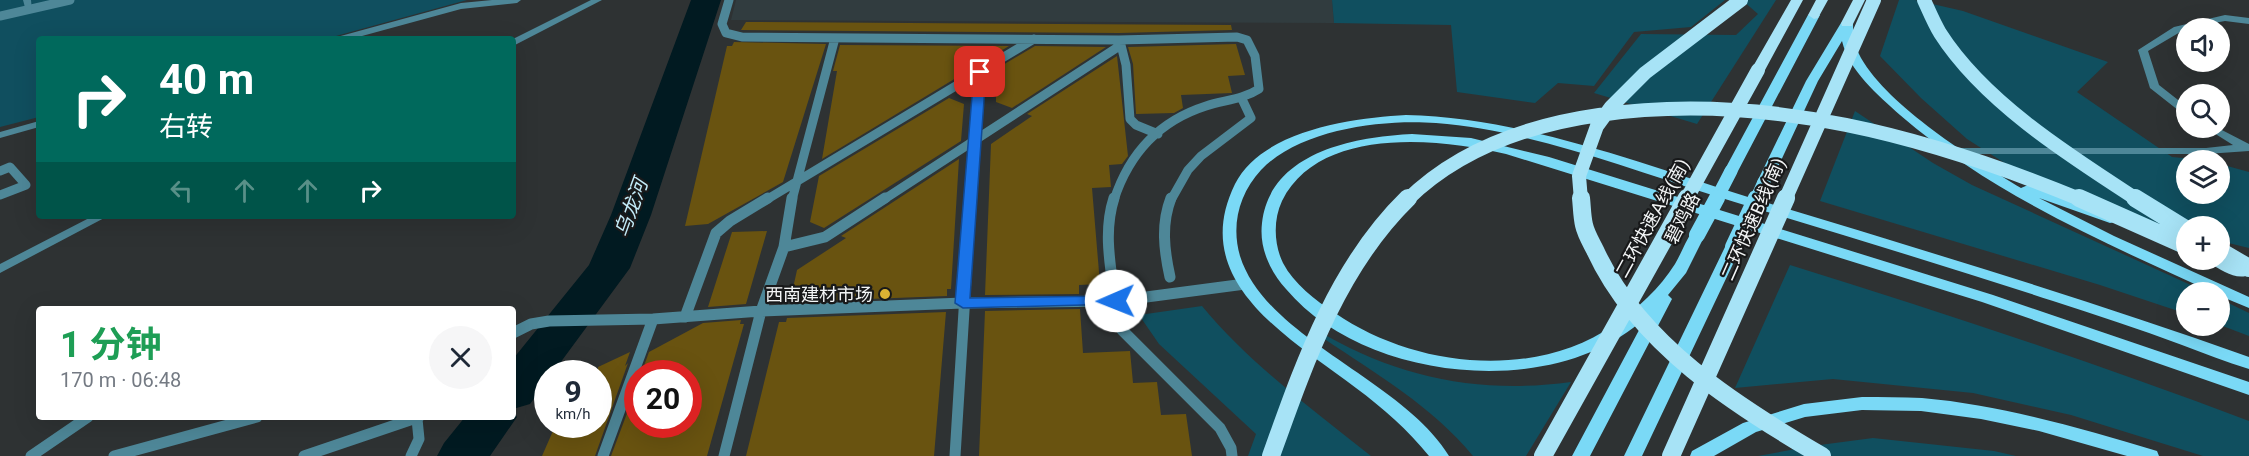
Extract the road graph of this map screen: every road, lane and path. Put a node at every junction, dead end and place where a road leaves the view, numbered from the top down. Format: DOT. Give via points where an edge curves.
graph roads {
  1 [pos="70,0"];
  2 [pos="517,0"];
  3 [pos="598,0"];
  4 [pos="729,0"];
  5 [pos="1741,0"];
  6 [pos="1797,0"];
  7 [pos="1822,0"];
  8 [pos="1859,0"];
  9 [pos="1874,0"];
  10 [pos="1924,0"];
  11 [pos="28,4"];
  12 [pos="1814,15"];
  13 [pos="0,16"];
  14 [pos="2249,21"];
  15 [pos="1847,23"];
  16 [pos="351,36"];
  17 [pos="835,38"];
  18 [pos="1035,39"];
  19 [pos="516,41"];
  20 [pos="1120,43"];
  21 [pos="980,72"];
  22 [pos="1242,99"];
  23 [pos="2176,103"];
  24 [pos="36,125"];
  25 [pos="1158,134"];
  26 [pos="0,135"];
  27 [pos="2229,138"];
  28 [pos="975,141"];
  29 [pos="2247,148"];
  30 [pos="1958,154"];
  31 [pos="0,171"];
  32 [pos="795,183"];
  33 [pos="0,195"];
  34 [pos="96,219"];
  35 [pos="2176,223"];
  36 [pos="2176,240"];
  37 [pos="2176,241"];
  38 [pos="784,247"];
  39 [pos="2230,255"];
  40 [pos="2230,258"];
  41 [pos="2249,262"];
  42 [pos="1682,265"];
  43 [pos="2230,267"];
  44 [pos="2249,268"];
  45 [pos="0,269"];
  46 [pos="2249,276"];
  47 [pos="1170,277"];
  48 [pos="1245,284"];
  49 [pos="1116,301"];
  50 [pos="963,303"];
  51 [pos="2249,303"];
  52 [pos="761,311"];
  53 [pos="685,317"];
  54 [pos="653,319"];
  55 [pos="516,332"];
  56 [pos="2249,363"];
  57 [pos="2249,389"];
  58 [pos="84,420"];
  59 [pos="246,420"];
  60 [pos="412,420"];
  61 [pos="418,420"];
  62 [pos="31,456"];
  63 [pos="114,456"];
  64 [pos="304,456"];
  65 [pos="411,456"];
  66 [pos="603,456"];
  67 [pos="724,456"];
  68 [pos="955,456"];
  69 [pos="1232,456"];
  70 [pos="1271,456"];
  71 [pos="1440,456"];
  72 [pos="1543,456"];
  73 [pos="1581,456"];
  74 [pos="1633,456"];
  75 [pos="1671,456"];
  76 [pos="1699,456"];
  77 [pos="1822,456"];
  78 [pos="2150,456"];
  1 -- 11 [label="lane"];
  2 -- 16 [label="street" via="460,6"];
  3 -- 19 [label="street"];
  4 -- 17 [label="lane" via="722,24 726,33 742,37"];
  5 -- 77 [label="highway, bridge" via="1653,67 1609,110 1588,143 1582,161 1581,213 1600,263 1653,332 1728,395"];
  6 -- 72 [label="highway, 二环快速A线(南), bridge"];
  7 -- 12 [label="highway, 碧鸡路"];
  8 -- 15 [label="highway"];
  9 -- 75 [label="highway, 二环快速B线(南), bridge"];
  10 -- 35 [label="highway, bridge" via="1943,39 1993,93 2074,156"];
  11 -- 13 [label="lane"];
  12 -- 42 [label="main road, 碧鸡路, bridge"];
  14 -- 23 [label="street" via="2225,18 2177,29 2144,50 2154,86"];
  15 -- 30 [label="main road" via="1851,50 1874,83 1913,120"];
  15 -- 74 [label="main road, bridge" via="1812,81"];
  17 -- 18 [label="lane"];
  17 -- 32 [label="lane"];
  18 -- 20 [label="lane"];
  18 -- 21 [label="lane"];
  20 -- 22 [label="lane" via="1237,37 1246,40 1252,46 1259,89"];
  20 -- 25 [label="lane" via="1130,119"];
  20 -- 28 [label="lane"];
  21 -- 28 [label="lane"];
  21 -- 32 [label="lane"];
  22 -- 25 [label="lane" via="1197,110"];
  22 -- 47 [label="lane" via="1251,118 1204,152 1173,193 1163,242"];
  24 -- 26 [label="street"];
  25 -- 49 [label="lane" via="1140,148 1114,197 1108,221"];
  27 -- 29 [label="street"];
  28 -- 38 [label="lane" via="825,237"];
  28 -- 50 [label="lane"];
  29 -- 30 [label="street"];
  30 -- 37 [label="main road" via="2058,201"];
  30 -- 51 [label="main road" via="2056,214"];
  31 -- 33 [label="lane" via="10,167 26,185"];
  32 -- 38 [label="lane"];
  32 -- 53 [label="lane" via="716,233"];
  34 -- 45 [label="street"];
  36 -- 70 [label="highway, bridge" via="2000,167 1835,123 1767,113 1679,108 1607,113 1558,122 1468,154 1420,187 1398,208 1364,250 1333,302 1303,368"];
  38 -- 52 [label="lane"];
  39 -- 41 [label="main road"];
  40 -- 44 [label="highway, bridge"];
  42 -- 57 [label="main road" via="1653,304 1612,335 1589,346 1535,362 1448,363 1372,342 1316,309 1281,270 1270,244 1269,218 1277,195 1293,175 1332,152 1401,138 1475,143 1584,172 1953,287"];
  42 -- 73 [label="main road, 碧鸡路"];
  43 -- 46 [label="highway"];
  48 -- 49 [label="lane"];
  48 -- 56 [label="main road" via="1229,245 1229,214 1239,187 1260,163 1290,144 1329,129 1390,119 1440,120 1511,132 1659,174 2022,285"];
  48 -- 71 [label="main road" via="1264,309 1386,402"];
  49 -- 50 [label="lane"];
  49 -- 69 [label="lane" via="1122,330 1220,428"];
  50 -- 52 [label="lane"];
  50 -- 68 [label="lane"];
  52 -- 53 [label="lane"];
  52 -- 67 [label="lane"];
  53 -- 54 [label="lane"];
  54 -- 55 [label="lane" via="549,321"];
  54 -- 66 [label="lane"];
  58 -- 62 [label="lane"];
  59 -- 63 [label="lane"];
  60 -- 64 [label="lane"];
  61 -- 65 [label="lane" via="421,432"];
  76 -- 78 [label="main road" via="1741,431 1776,418 1816,408 1860,404 1965,410 2029,422"];
}
